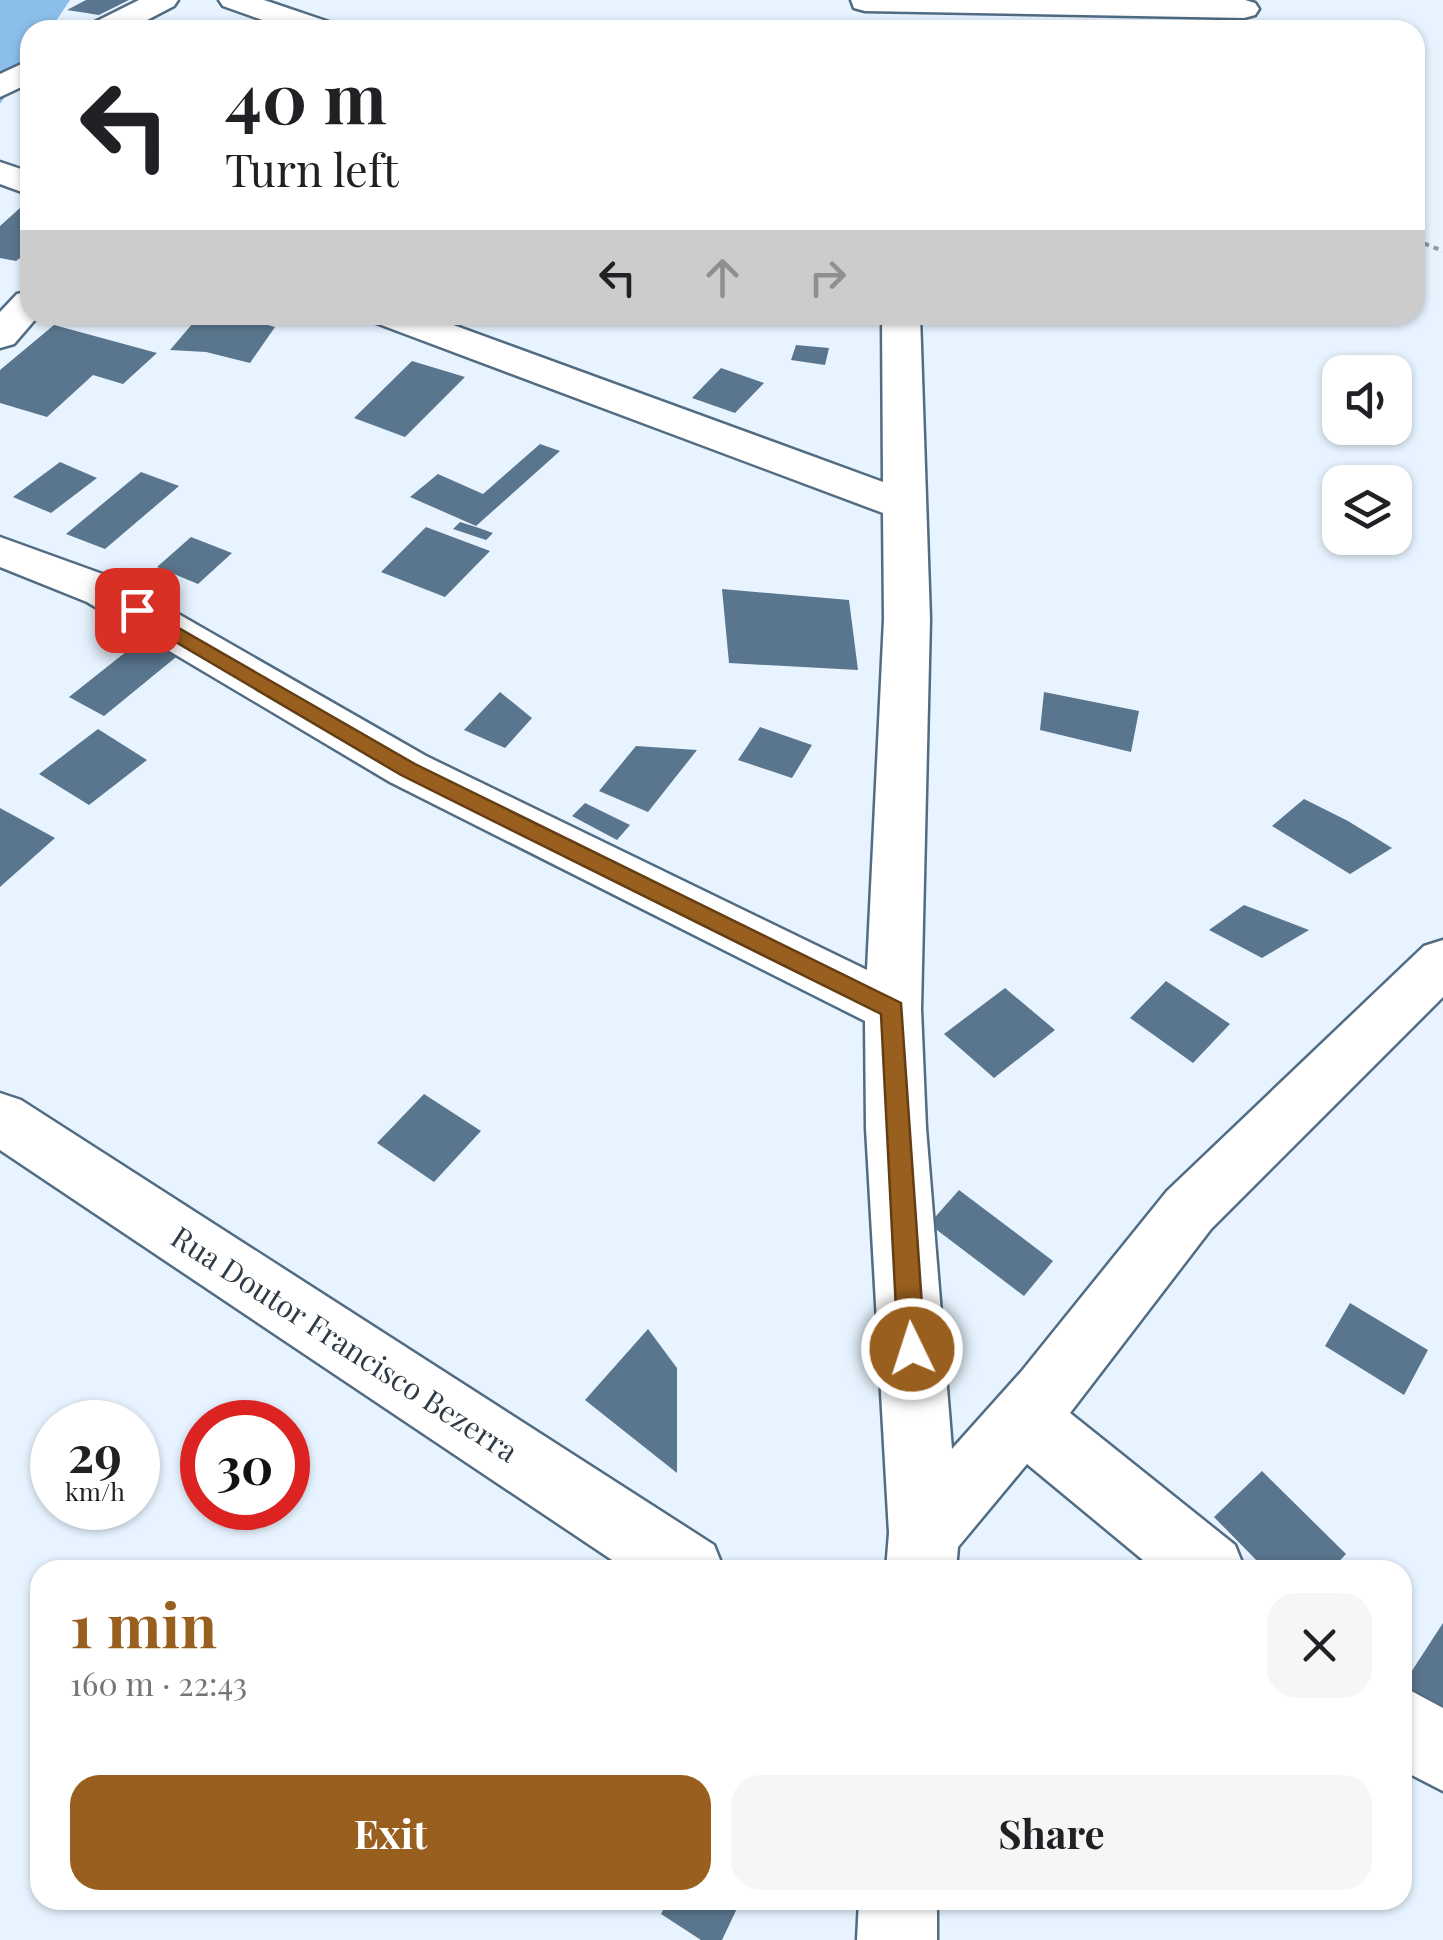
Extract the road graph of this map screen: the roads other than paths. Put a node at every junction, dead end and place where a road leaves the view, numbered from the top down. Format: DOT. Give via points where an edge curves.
graph roads {
  1 [pos="163,0"];
  2 [pos="234,0"];
  3 [pos="1244,9"];
  4 [pos="865,10"];
  5 [pos="124,20"];
  6 [pos="292,20"];
  7 [pos="20,313"];
  8 [pos="417,325"];
  9 [pos="902,325"];
  10 [pos="0,336"];
  11 [pos="906,506"];
  12 [pos="0,551"];
  13 [pos="1443,962"];
  14 [pos="892,1009"];
  15 [pos="0,1118"];
  16 [pos="1023,1418"];
  17 [pos="923,1551"];
  18 [pos="675,1560"];
  19 [pos="1198,1560"];
  20 [pos="1412,1731"];
  21 [pos="1443,1754"];
  22 [pos="898,1910"];
  23 [pos="898,1940"];
  1 -- 5 [label="street"];
  2 -- 6 [label="street"];
  3 -- 4 [label="street"];
  7 -- 10 [label="street"];
  8 -- 11 [label="street"];
  9 -- 11 [label="street"];
  11 -- 14 [label="street"];
  12 -- 14 [label="street" via="103,591 408,770"];
  13 -- 16 [label="street" via="1188,1210"];
  14 -- 17 [label="street"];
  15 -- 18 [label="street, Rua Doutor Francisco Bezerra"];
  16 -- 17 [label="street"];
  16 -- 19 [label="street"];
  20 -- 21 [label="street"];
  22 -- 23 [label="street"];
}
